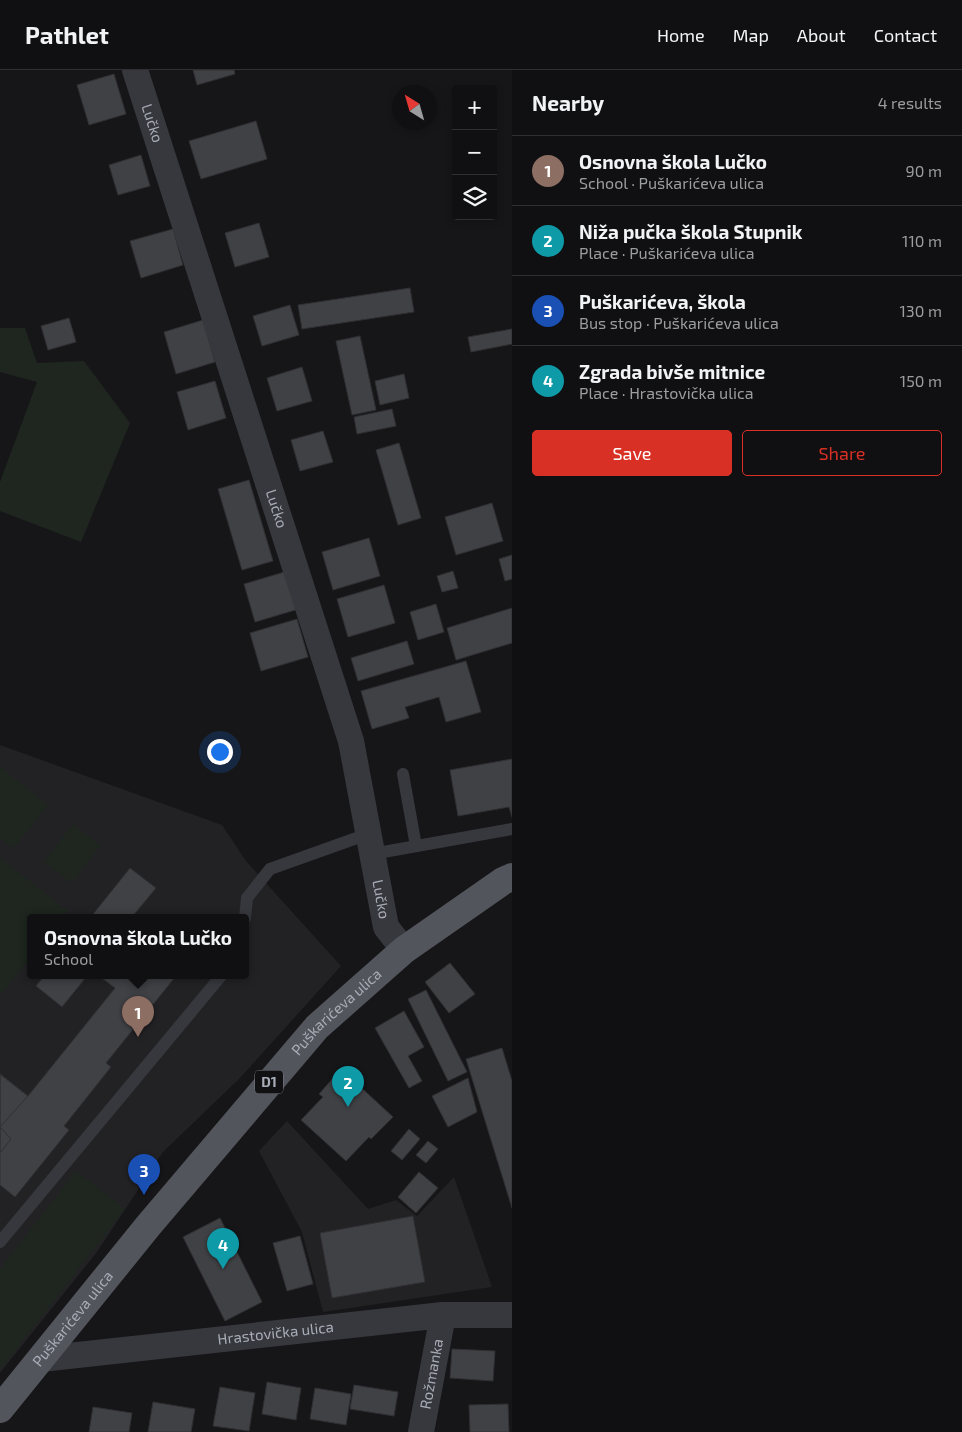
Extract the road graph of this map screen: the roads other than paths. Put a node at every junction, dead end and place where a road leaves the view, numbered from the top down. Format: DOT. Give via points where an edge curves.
graph roads {
  1 [pos="135,70"];
  2 [pos="403,774"];
  3 [pos="512,829"];
  4 [pos="370,844"];
  5 [pos="416,846"];
  6 [pos="512,877"];
  7 [pos="245,914"];
  8 [pos="404,950"];
  9 [pos="219,979"];
  10 [pos="0,1242"];
  11 [pos="512,1314"];
  12 [pos="443,1315"];
  13 [pos="41,1359"];
  14 [pos="0,1409"];
  15 [pos="421,1432"];
  1 -- 4 [label="street, Lučko" via="351,741"];
  2 -- 5 [label="lane"];
  3 -- 5 [label="lane"];
  4 -- 5 [label="lane"];
  4 -- 7 [label="lane" via="270,869 247,898"];
  4 -- 8 [label="street, Lučko" via="386,927"];
  6 -- 8 [label="main road, Puškarićeva ulica / D1"];
  8 -- 13 [label="main road, Puškarićeva ulica / D1" via="317,1027 148,1226"];
  9 -- 10 [label="lane"];
  11 -- 12 [label="street, Hrastovička ulica"];
  12 -- 13 [label="street, Hrastovička ulica"];
  12 -- 15 [label="street, Rožmanka"];
  13 -- 14 [label="main road, Puškarićeva ulica / D1"];
}
